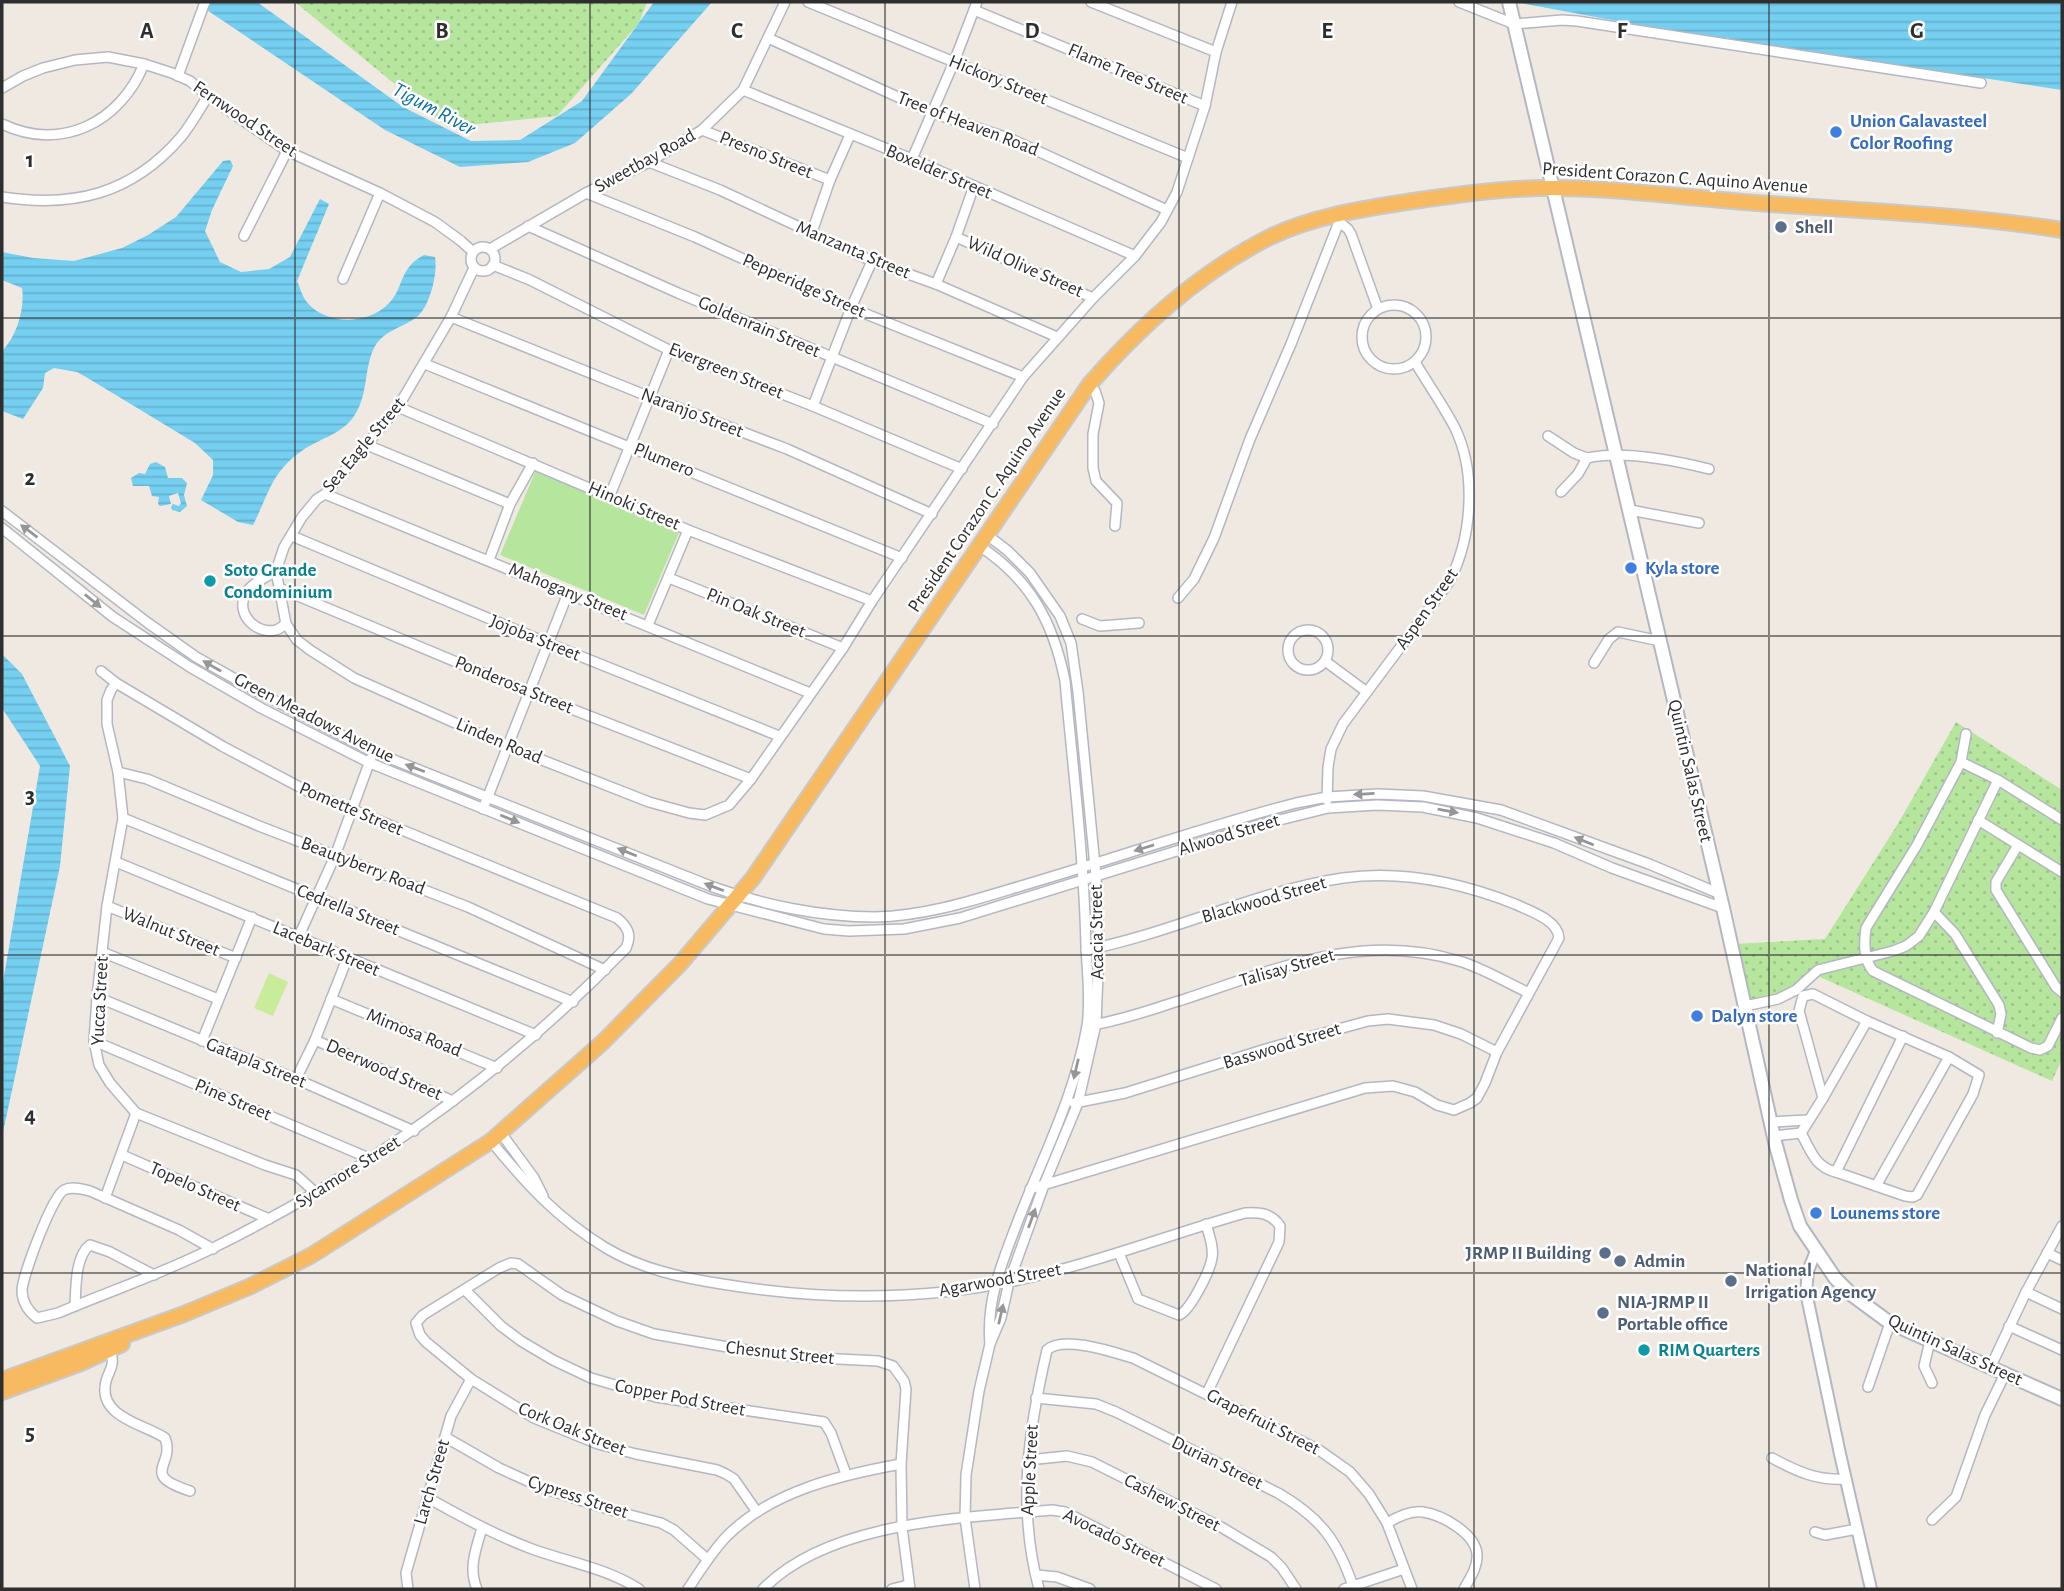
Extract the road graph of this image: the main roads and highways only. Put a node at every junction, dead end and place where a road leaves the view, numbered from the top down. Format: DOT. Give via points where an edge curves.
graph roads {
  1 [pos="1512,13"];
  2 [pos="1555,189"];
  3 [pos="2062,230"];
  4 [pos="167,1321"];
  5 [pos="2,1380"];
  6 [pos="2,1392"];
  7 [pos="2062,1399"];
  1 -- 2 [label="main road, Quintin Salas Street"];
  2 -- 3 [label="highway, President Corazon C. Aquino Avenue" via="1971,217"];
  2 -- 4 [label="highway, President Corazon C. Aquino Avenue" via="1500,189 1337,218 1274,235 1205,277 1144,326 1089,385 752,878 646,1000 496,1137 312,1255"];
  2 -- 7 [label="main road, Quintin Salas Street" via="1774,1136 1800,1226 1835,1278 1890,1323"];
  4 -- 5 [label="highway, President Corazon C. Aquino Avenue"];
  4 -- 6 [label="highway, President Corazon C. Aquino Avenue" via="110,1350"];
}
